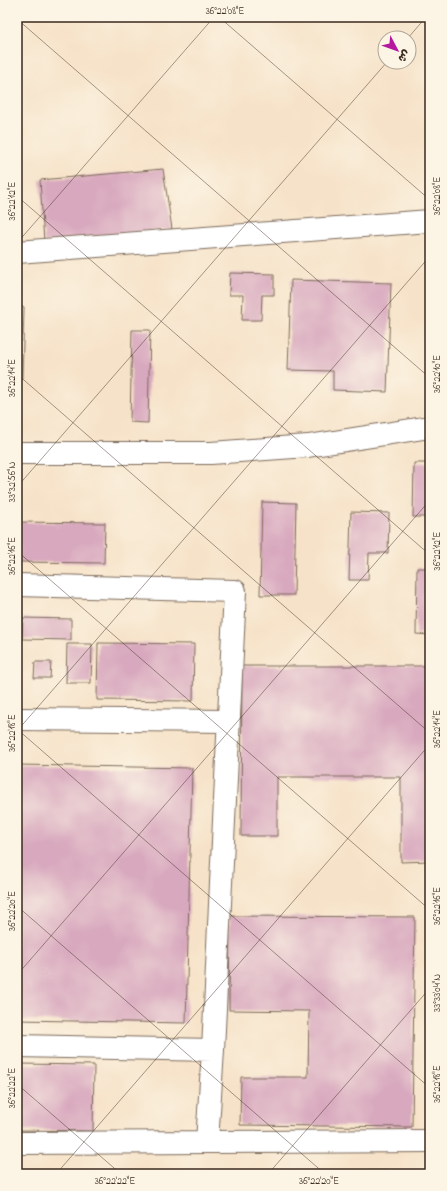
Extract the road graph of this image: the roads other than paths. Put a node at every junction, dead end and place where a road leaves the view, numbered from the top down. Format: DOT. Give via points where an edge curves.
graph roads {
  1 [pos="430,221"];
  2 [pos="17,252"];
  3 [pos="430,427"];
  4 [pos="17,453"];
  5 [pos="17,585"];
  6 [pos="17,719"];
  7 [pos="228,721"];
  8 [pos="17,1046"];
  9 [pos="213,1050"];
  10 [pos="430,1141"];
  11 [pos="207,1142"];
  12 [pos="17,1143"];
  1 -- 2 [label="street"];
  3 -- 4 [label="street" via="308,446 211,453"];
  5 -- 7 [label="street" via="235,591"];
  6 -- 7 [label="street"];
  7 -- 9 [label="street"];
  8 -- 9 [label="street"];
  9 -- 11 [label="street"];
  10 -- 11 [label="street"];
  11 -- 12 [label="street"];
}
